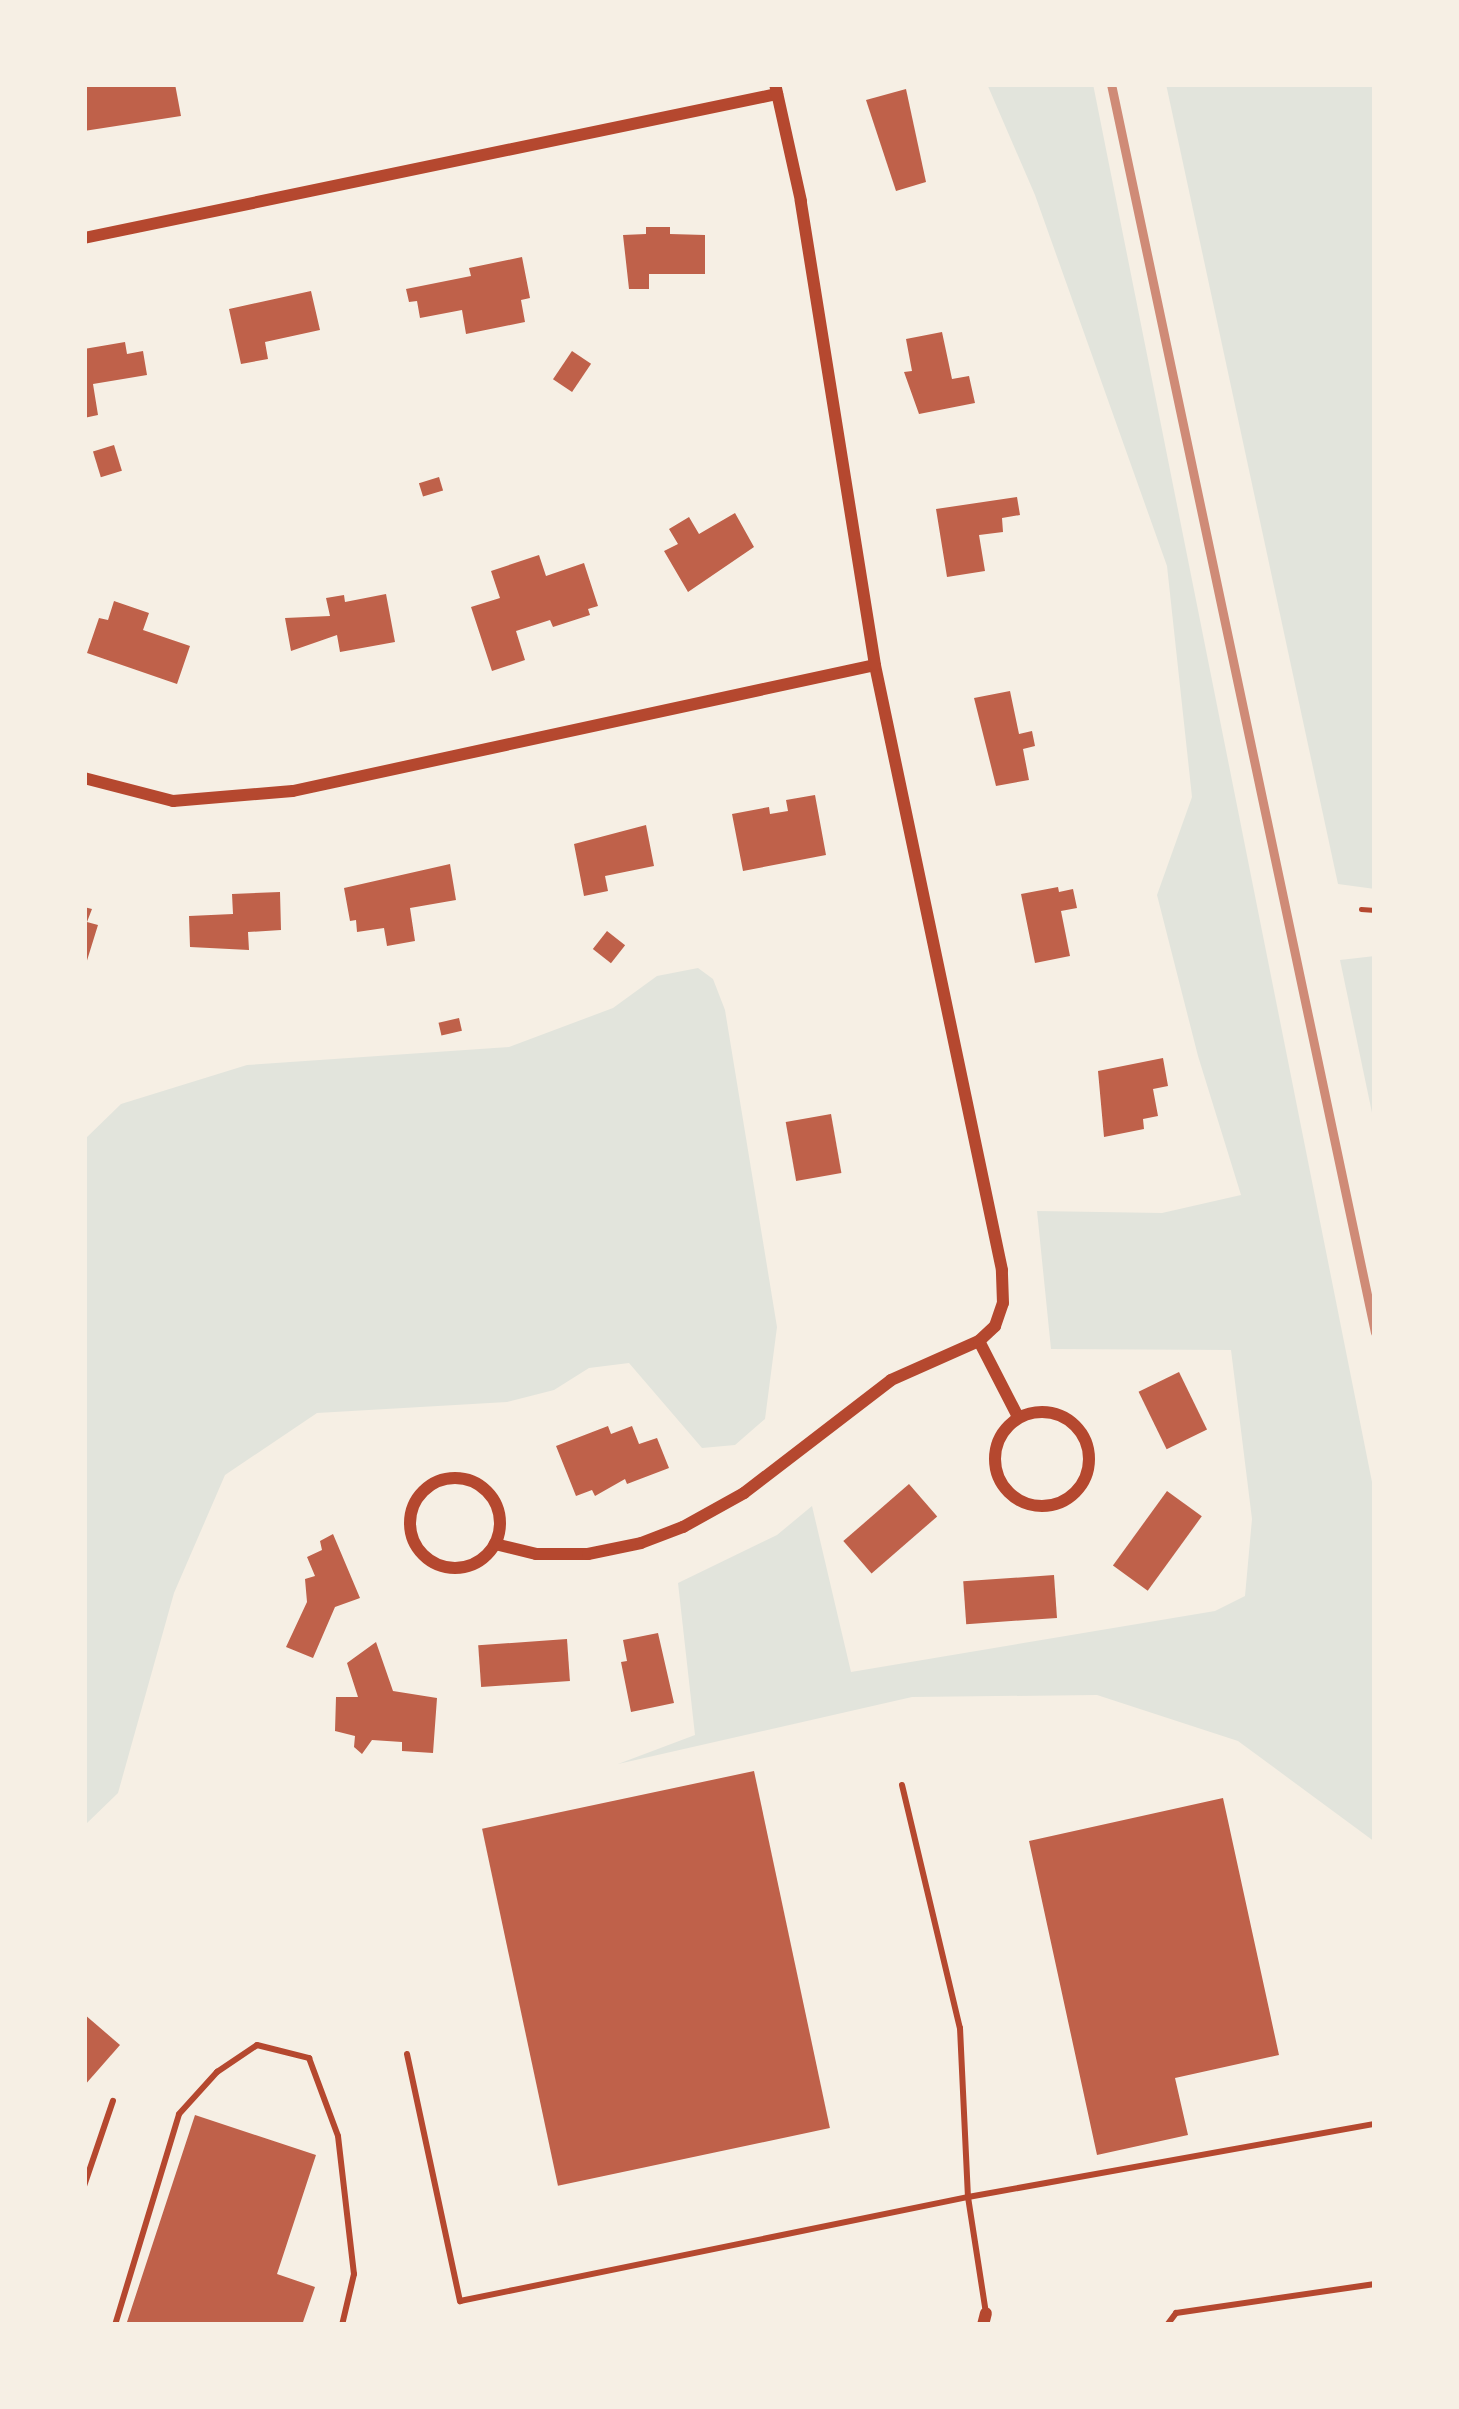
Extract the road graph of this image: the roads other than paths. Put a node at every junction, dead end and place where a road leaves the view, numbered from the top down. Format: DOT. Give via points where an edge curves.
graph roads {
  1 [pos="776,89"];
  2 [pos="84,238"];
  3 [pos="874,665"];
  4 [pos="84,778"];
  5 [pos="980,1341"];
  6 [pos="1018,1417"];
  7 [pos="495,1544"];
  8 [pos="902,1785"];
  9 [pos="407,2054"];
  10 [pos="113,2101"];
  11 [pos="1375,2124"];
  12 [pos="84,2186"];
  13 [pos="968,2197"];
  14 [pos="1375,2284"];
  15 [pos="984,2319"];
  16 [pos="115,2325"];
  17 [pos="342,2325"];
  18 [pos="1167,2325"];
  1 -- 2 [label="street"];
  1 -- 3 [label="street"];
  3 -- 4 [label="street" via="293,791 173,801"];
  3 -- 5 [label="street" via="1002,1270 1003,1303"];
  5 -- 6 [label="street"];
  5 -- 7 [label="street" via="891,1380 745,1493 683,1527 588,1554"];
  6 -- 6 [label="street" via="1048,1411 1084,1436 1085,1479 1064,1501 1032,1506 996,1474 997,1442"];
  7 -- 7 [label="street" via="476,1564 434,1564 414,1544 415,1502 437,1481 482,1487 499,1513"];
  8 -- 13 [label="lane" via="960,2028"];
  9 -- 13 [label="lane" via="460,2301"];
  10 -- 12 [label="lane"];
  11 -- 13 [label="lane"];
  13 -- 15 [label="lane"];
  14 -- 18 [label="lane" via="1176,2313"];
  16 -- 17 [label="lane" via="179,2114 217,2072 257,2045 309,2057 338,2136 355,2274"];
}
